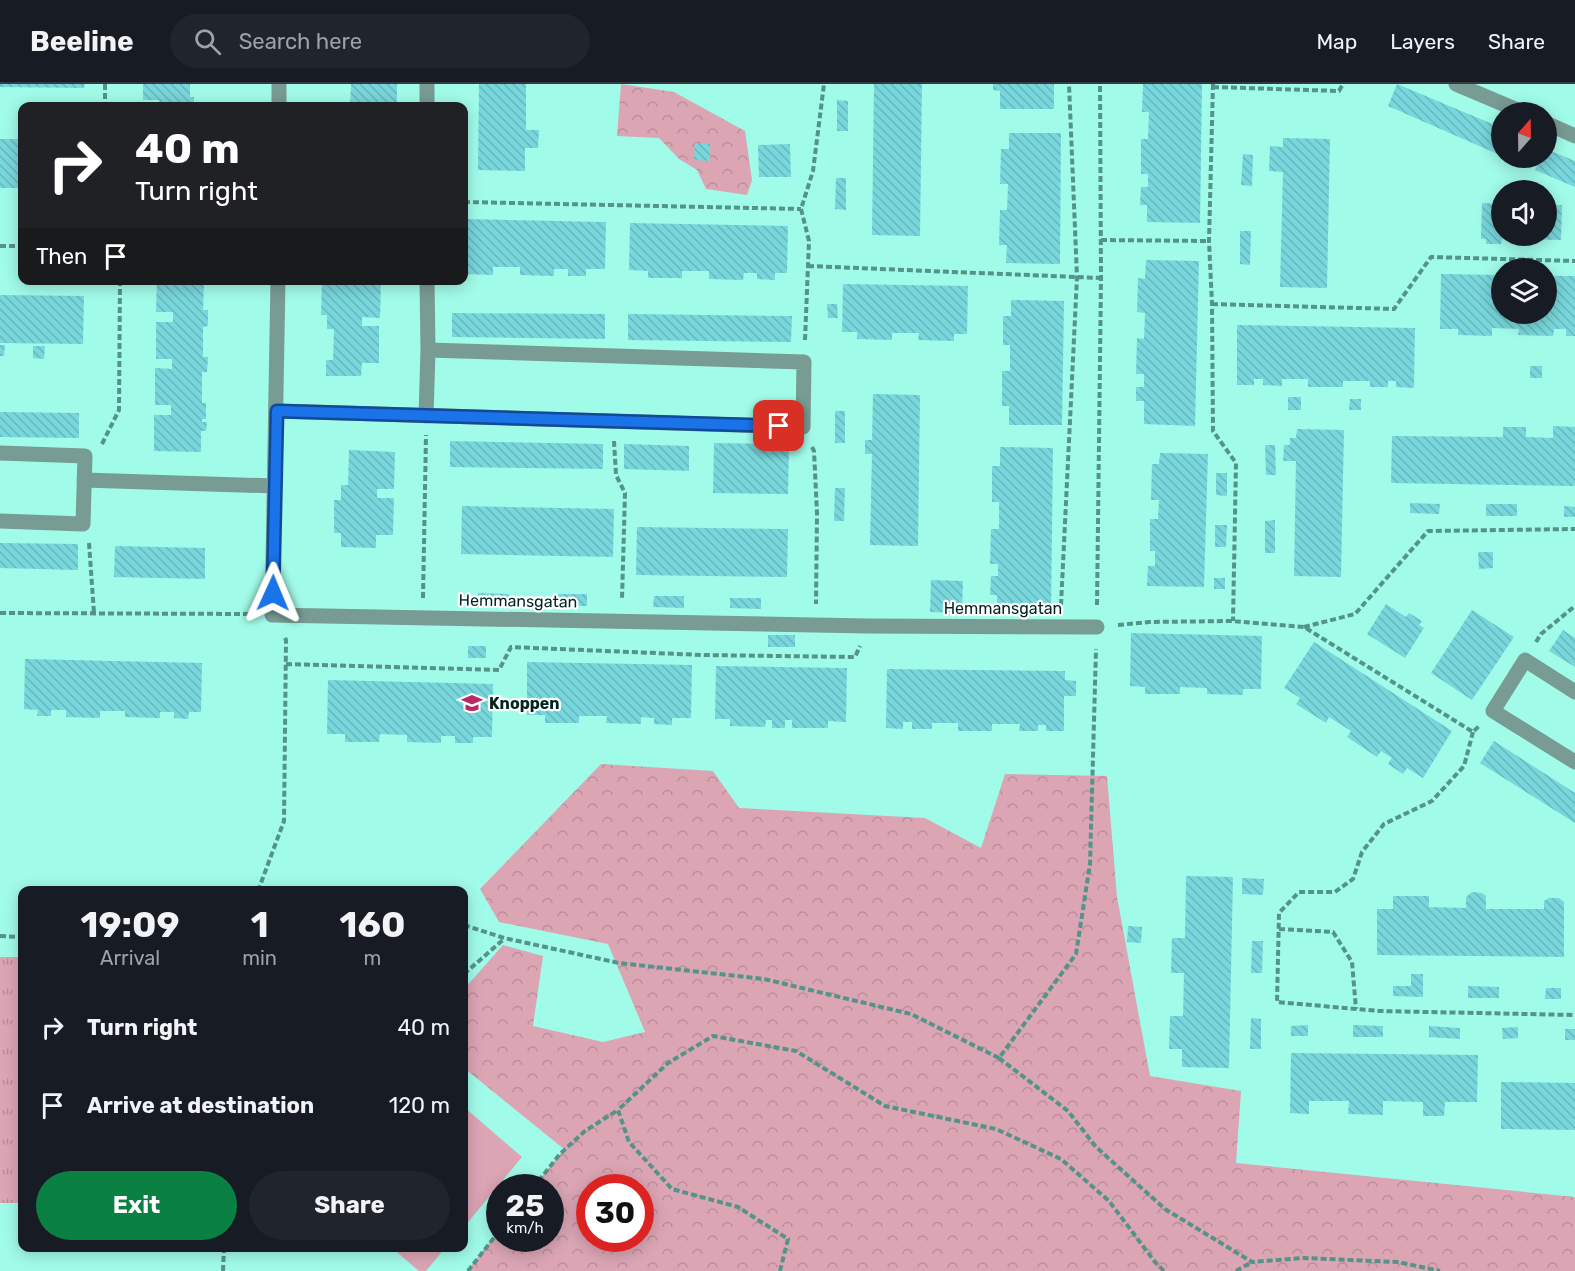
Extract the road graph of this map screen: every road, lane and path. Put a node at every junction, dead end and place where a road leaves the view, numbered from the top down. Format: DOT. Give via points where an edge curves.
graph roads {
  1 [pos="105,84"];
  2 [pos="279,84"];
  3 [pos="427,84"];
  4 [pos="824,84"];
  5 [pos="1069,84"];
  6 [pos="1100,84"];
  7 [pos="1343,84"];
  8 [pos="1456,84"];
  9 [pos="1213,86"];
  10 [pos="105,102"];
  11 [pos="279,102"];
  12 [pos="427,102"];
  13 [pos="1498,102"];
  14 [pos="1557,128"];
  15 [pos="1575,136"];
  16 [pos="468,202"];
  17 [pos="801,209"];
  18 [pos="1101,240"];
  19 [pos="1209,241"];
  20 [pos="0,246"];
  21 [pos="18,246"];
  22 [pos="1575,261"];
  23 [pos="808,266"];
  24 [pos="1077,277"];
  25 [pos="1101,278"];
  26 [pos="278,285"];
  27 [pos="427,285"];
  28 [pos="1212,304"];
  29 [pos="428,350"];
  30 [pos="804,362"];
  31 [pos="277,411"];
  32 [pos="426,416"];
  33 [pos="613,421"];
  34 [pos="803,427"];
  35 [pos="0,453"];
  36 [pos="84,480"];
  37 [pos="275,486"];
  38 [pos="0,521"];
  39 [pos="1575,529"];
  40 [pos="1575,606"];
  41 [pos="0,613"];
  42 [pos="272,615"];
  43 [pos="423,617"];
  44 [pos="622,621"];
  45 [pos="1233,621"];
  46 [pos="816,625"];
  47 [pos="867,626"];
  48 [pos="1060,627"];
  49 [pos="1096,627"];
  50 [pos="1304,627"];
  51 [pos="1525,660"];
  52 [pos="286,664"];
  53 [pos="1575,692"];
  54 [pos="1493,711"];
  55 [pos="1473,732"];
  56 [pos="1575,762"];
  57 [pos="260,886"];
  58 [pos="468,926"];
  59 [pos="1279,929"];
  60 [pos="0,936"];
  61 [pos="18,936"];
  62 [pos="504,938"];
  63 [pos="468,970"];
  64 [pos="1356,1009"];
  65 [pos="1575,1015"];
  66 [pos="999,1058"];
  67 [pos="618,1110"];
  68 [pos="544,1174"];
  69 [pos="486,1248"];
  70 [pos="224,1252"];
  71 [pos="1252,1262"];
  72 [pos="223,1271"];
  73 [pos="468,1271"];
  74 [pos="780,1271"];
  75 [pos="1164,1271"];
  76 [pos="1236,1271"];
  77 [pos="1440,1271"];
  1 -- 10 [label="path"];
  2 -- 11 [label="street"];
  3 -- 12 [label="street"];
  4 -- 17 [label="path" via="813,171"];
  5 -- 24 [label="path"];
  6 -- 18 [label="path"];
  7 -- 9 [label="path" via="1339,92"];
  8 -- 13 [label="street"];
  9 -- 19 [label="path"];
  14 -- 15 [label="street"];
  16 -- 17 [label="path"];
  17 -- 23 [label="path" via="809,241"];
  18 -- 19 [label="path"];
  18 -- 25 [label="path"];
  19 -- 28 [label="path"];
  20 -- 21 [label="path"];
  22 -- 28 [label="path" via="1431,257 1394,309"];
  23 -- 24 [label="path"];
  23 -- 30 [label="path"];
  24 -- 25 [label="path"];
  24 -- 48 [label="path"];
  25 -- 49 [label="path"];
  26 -- 31 [label="street"];
  27 -- 29 [label="street"];
  28 -- 45 [label="path" via="1213,431 1236,463"];
  29 -- 30 [label="street"];
  29 -- 32 [label="street"];
  30 -- 34 [label="street"];
  31 -- 32 [label="street"];
  31 -- 37 [label="street"];
  32 -- 33 [label="street"];
  32 -- 43 [label="path"];
  33 -- 34 [label="street"];
  33 -- 44 [label="path" via="616,475 625,493"];
  34 -- 46 [label="path" via="814,451"];
  35 -- 36 [label="street" via="85,456"];
  36 -- 37 [label="street"];
  36 -- 38 [label="street" via="83,524"];
  37 -- 42 [label="street"];
  39 -- 50 [label="path" via="1428,531 1355,614"];
  40 -- 51 [label="path" via="1541,634"];
  41 -- 42 [label="path"];
  42 -- 43 [label="street, Hemmansgatan"];
  42 -- 52 [label="path" via="286,640"];
  43 -- 44 [label="street, Hemmansgatan"];
  44 -- 46 [label="street, Hemmansgatan"];
  45 -- 49 [label="path"];
  45 -- 50 [label="path"];
  46 -- 47 [label="street, Hemmansgatan"];
  47 -- 48 [label="street, Hemmansgatan"];
  47 -- 52 [label="path" via="855,657 511,647 499,670"];
  48 -- 49 [label="street, Hemmansgatan"];
  49 -- 66 [label="path" via="1090,864 1076,954"];
  50 -- 55 [label="path"];
  51 -- 53 [label="street"];
  51 -- 54 [label="street"];
  52 -- 57 [label="path" via="284,821"];
  54 -- 55 [label="path"];
  54 -- 56 [label="street"];
  55 -- 59 [label="path" via="1464,766 1432,801 1384,824 1362,852 1353,879 1335,892 1299,892 1279,914"];
  58 -- 62 [label="path"];
  59 -- 64 [label="path" via="1333,932 1352,962"];
  59 -- 64 [label="path" via="1277,1002"];
  60 -- 61 [label="path"];
  62 -- 63 [label="path"];
  62 -- 66 [label="path" via="619,963 764,979 911,1014"];
  64 -- 65 [label="path"];
  66 -- 71 [label="path" via="1068,1111 1096,1147 1165,1209"];
  67 -- 68 [label="path" via="577,1138"];
  67 -- 74 [label="path" via="629,1142 672,1189 738,1207 788,1239"];
  67 -- 75 [label="path" via="669,1063 713,1036 796,1051 885,1106 996,1130 1061,1159 1109,1201"];
  69 -- 73 [label="path"];
  70 -- 72 [label="path"];
  71 -- 76 [label="path"];
  71 -- 77 [label="path" via="1303,1258 1386,1262"];
}
